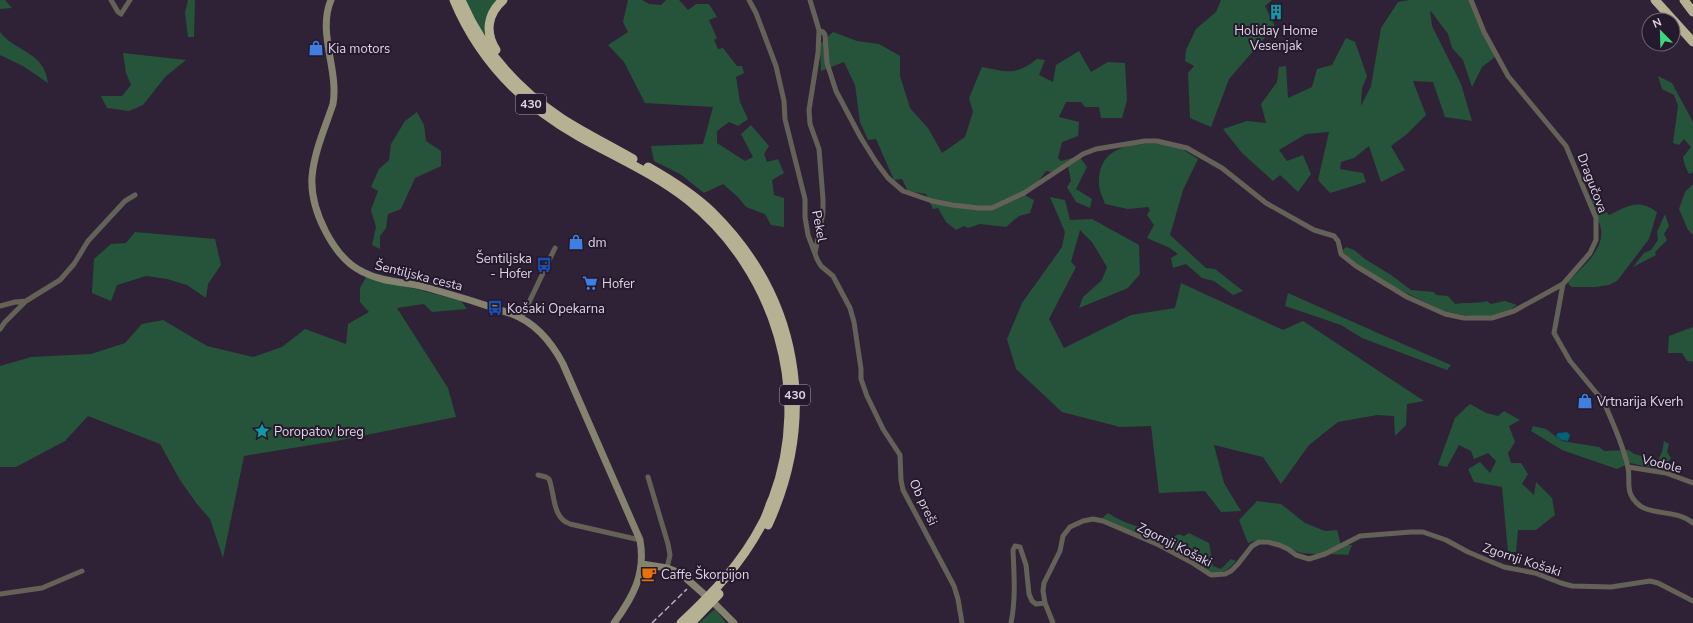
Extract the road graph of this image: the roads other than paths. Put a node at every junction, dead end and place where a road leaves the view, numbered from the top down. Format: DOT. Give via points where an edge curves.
graph roads {
  1 [pos="111,0"];
  2 [pos="130,0"];
  3 [pos="331,0"];
  4 [pos="454,0"];
  5 [pos="461,0"];
  6 [pos="503,0"];
  7 [pos="749,0"];
  8 [pos="810,0"];
  9 [pos="1471,0"];
  10 [pos="1655,0"];
  11 [pos="1684,0"];
  12 [pos="1693,12"];
  13 [pos="819,30"];
  14 [pos="1693,42"];
  15 [pos="513,79"];
  16 [pos="671,184"];
  17 [pos="135,195"];
  18 [pos="555,248"];
  19 [pos="814,254"];
  20 [pos="1564,284"];
  21 [pos="26,301"];
  22 [pos="0,306"];
  23 [pos="522,317"];
  24 [pos="0,329"];
  25 [pos="1628,467"];
  26 [pos="538,476"];
  27 [pos="648,477"];
  28 [pos="1693,483"];
  29 [pos="1693,523"];
  30 [pos="640,540"];
  31 [pos="642,564"];
  32 [pos="667,568"];
  33 [pos="82,571"];
  34 [pos="0,594"];
  35 [pos="705,595"];
  36 [pos="1693,601"];
  37 [pos="1045,603"];
  38 [pos="716,605"];
  39 [pos="614,623"];
  40 [pos="681,623"];
  41 [pos="691,623"];
  42 [pos="734,623"];
  43 [pos="962,623"];
  44 [pos="1011,623"];
  45 [pos="1053,623"];
  1 -- 2 [label="street" via="121,14"];
  3 -- 23 [label="street, Šentiljska cesta" via="326,16 326,33 334,81 333,104 314,164 312,179 317,210 333,245 345,259 363,273 424,287"];
  4 -- 16 [label="highway, 430" via="477,45 490,64 535,108 558,124"];
  5 -- 15 [label="highway, 430" via="483,42"];
  6 -- 15 [label="highway" via="492,13 488,30 491,42"];
  7 -- 19 [label="street, Pekel" via="776,66 784,101 785,119 805,199 808,235"];
  8 -- 13 [label="street, Pekel"];
  9 -- 20 [label="street, Dragučova" via="1484,32 1508,76 1566,146 1596,218 1597,231 1593,247"];
  10 -- 14 [label="highway"];
  11 -- 12 [label="highway"];
  13 -- 19 [label="street, Pekel" via="810,124 818,149 823,213"];
  13 -- 20 [label="street" via="825,35 827,63 836,91 860,138 888,178 903,191 932,201 992,208 1024,193 1083,154 1096,149 1157,141 1187,148 1216,164 1266,203 1307,227 1334,236 1341,254 1372,277 1445,314 1464,318 1497,317 1514,311"];
  15 -- 16 [label="highway, 430" via="561,118 638,161"];
  16 -- 40 [label="highway, 430" via="707,218 741,257 768,304 780,340 789,407 787,447 778,482 763,522 747,551 729,575"];
  16 -- 41 [label="highway, 430" via="702,204 726,227 760,274 785,331 793,368 796,408 791,456 785,482 771,518 756,548 728,586"];
  17 -- 21 [label="street" via="125,201 88,241 74,264 60,280"];
  18 -- 23 [label="street"];
  19 -- 43 [label="street, Ob preši" via="821,266 833,276 850,308 862,369 861,379 867,396 882,429 900,455 903,490 954,586"];
  20 -- 25 [label="street, Dragučova" via="1554,333 1570,360 1603,401"];
  21 -- 22 [label="street"];
  21 -- 24 [label="street"];
  23 -- 30 [label="street, Šentiljska cesta" via="550,342 563,364"];
  25 -- 28 [label="street, Vodole" via="1666,473"];
  25 -- 29 [label="street, Vodole" via="1629,489 1642,508 1676,514"];
  26 -- 30 [label="street" via="546,476 549,479 562,520"];
  27 -- 32 [label="street" via="668,544 670,555"];
  30 -- 31 [label="street, Šentiljska cesta"];
  31 -- 32 [label="street"];
  31 -- 39 [label="street, Šentiljska cesta" via="637,584"];
  32 -- 35 [label="street" via="680,573"];
  33 -- 34 [label="street" via="42,588"];
  36 -- 37 [label="street, Zgornji Košaki" via="1650,581 1611,587 1572,586 1535,573 1504,567 1429,533 1411,532 1360,536 1325,554 1309,559 1279,545 1259,542 1252,546 1231,570 1225,574 1211,575 1159,545 1093,519 1076,524 1066,531 1055,563 1044,583"];
  37 -- 44 [label="street" via="1036,604 1032,601 1023,554 1020,547 1015,546 1014,607"];
  37 -- 45 [label="street, Zgornji Košaki"];
  38 -- 42 [label="street"];
}
